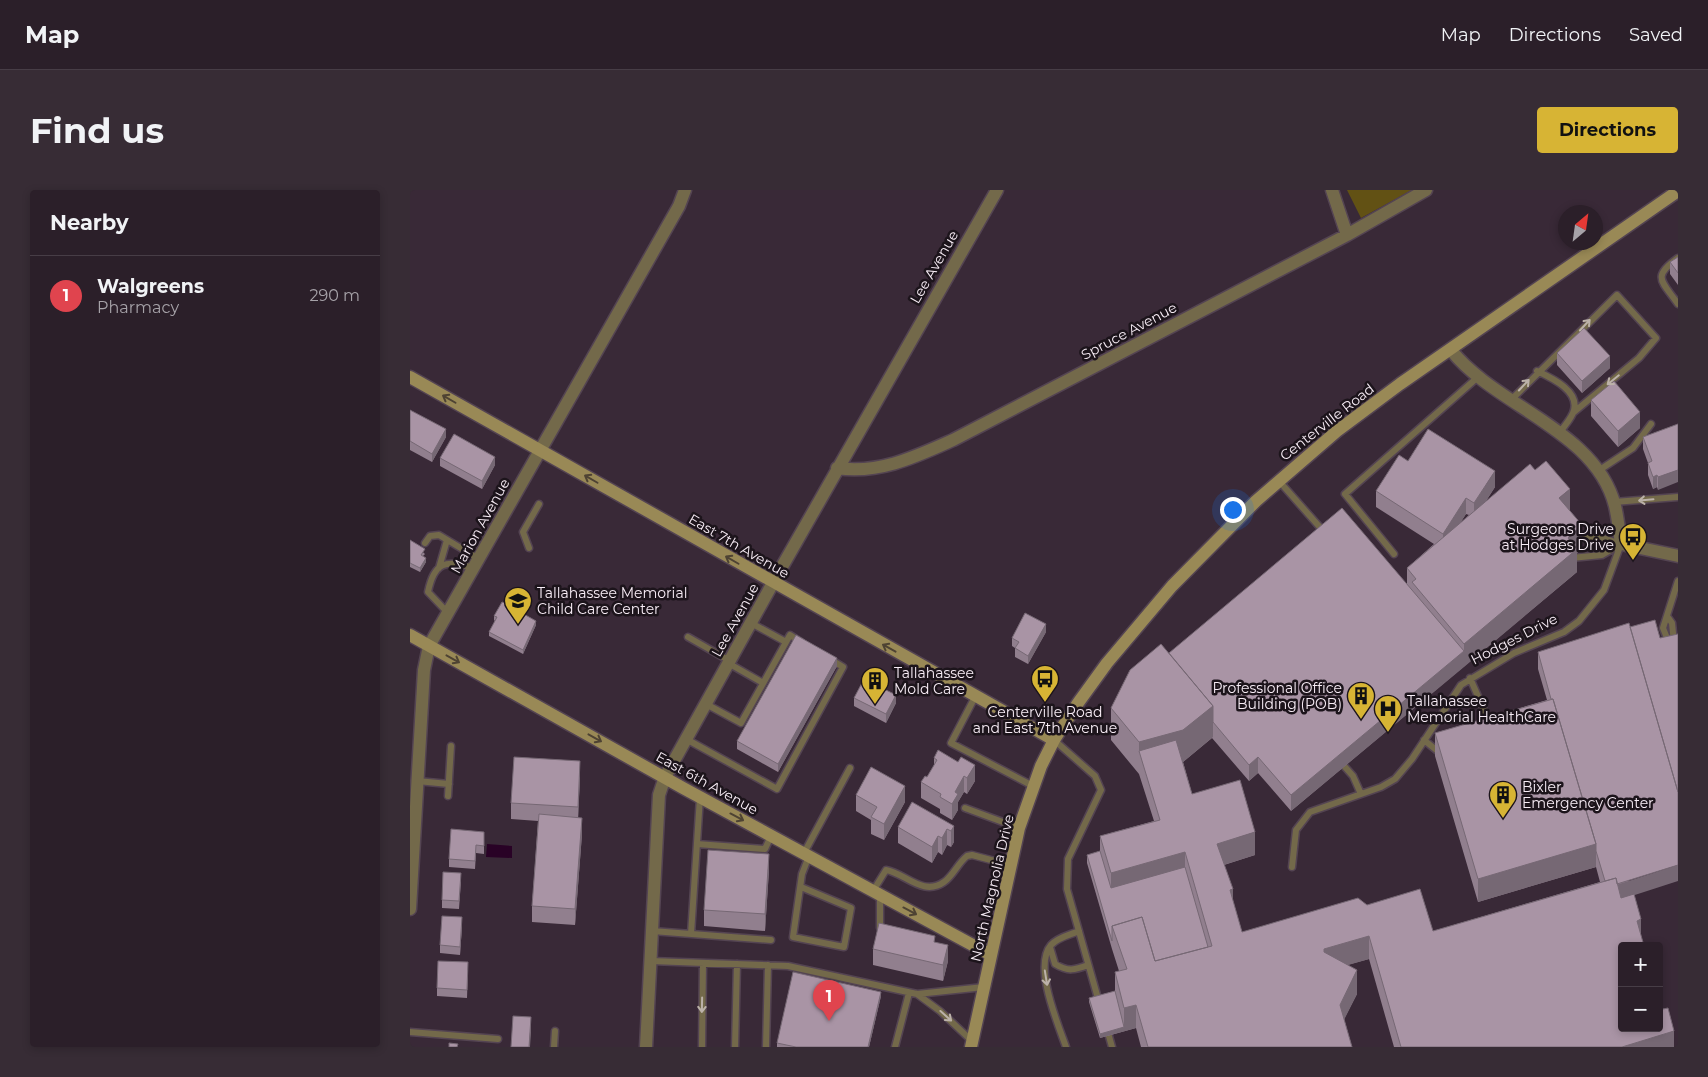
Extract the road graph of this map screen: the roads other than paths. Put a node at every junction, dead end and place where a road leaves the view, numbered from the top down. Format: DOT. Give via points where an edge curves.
graph roads {
  1 [pos="685,190"];
  2 [pos="997,190"];
  3 [pos="1332,190"];
  4 [pos="1426,190"];
  5 [pos="1678,191"];
  6 [pos="1347,235"];
  7 [pos="1678,258"];
  8 [pos="1678,304"];
  9 [pos="1451,350"];
  10 [pos="1537,371"];
  11 [pos="410,377"];
  12 [pos="1478,377"];
  13 [pos="1511,400"];
  14 [pos="1574,412"];
  15 [pos="1651,424"];
  16 [pos="1559,433"];
  17 [pos="540,450"];
  18 [pos="837,468"];
  19 [pos="1598,471"];
  20 [pos="1278,480"];
  21 [pos="1678,497"];
  22 [pos="1614,502"];
  23 [pos="539,504"];
  24 [pos="1328,536"];
  25 [pos="1575,539"];
  26 [pos="448,540"];
  27 [pos="425,543"];
  28 [pos="1621,544"];
  29 [pos="529,548"];
  30 [pos="1394,554"];
  31 [pos="1678,556"];
  32 [pos="1571,558"];
  33 [pos="476,563"];
  34 [pos="439,568"];
  35 [pos="1678,581"];
  36 [pos="773,583"];
  37 [pos="448,613"];
  38 [pos="1667,616"];
  39 [pos="751,623"];
  40 [pos="410,635"];
  41 [pos="688,637"];
  42 [pos="786,642"];
  43 [pos="805,644"];
  44 [pos="429,646"];
  45 [pos="820,653"];
  46 [pos="729,662"];
  47 [pos="1470,678"];
  48 [pos="763,683"];
  49 [pos="975,697"];
  50 [pos="706,704"];
  51 [pos="1492,727"];
  52 [pos="686,739"];
  53 [pos="1054,740"];
  54 [pos="1424,740"];
  55 [pos="451,746"];
  56 [pos="1440,753"];
  57 [pos="1345,767"];
  58 [pos="850,768"];
  59 [pos="665,778"];
  60 [pos="418,781"];
  61 [pos="449,784"];
  62 [pos="1033,786"];
  63 [pos="1361,794"];
  64 [pos="448,796"];
  65 [pos="700,797"];
  66 [pos="965,808"];
  67 [pos="1019,828"];
  68 [pos="412,830"];
  69 [pos="771,836"];
  70 [pos="697,844"];
  71 [pos="807,855"];
  72 [pos="1010,865"];
  73 [pos="1292,867"];
  74 [pos="801,887"];
  75 [pos="876,892"];
  76 [pos="410,909"];
  77 [pos="652,931"];
  78 [pos="888,931"];
  79 [pos="1079,931"];
  80 [pos="691,934"];
  81 [pos="770,940"];
  82 [pos="1050,946"];
  83 [pos="991,955"];
  84 [pos="650,961"];
  85 [pos="703,963"];
  86 [pos="737,964"];
  87 [pos="1088,964"];
  88 [pos="768,965"];
  89 [pos="986,987"];
  90 [pos="909,992"];
  91 [pos="917,994"];
  92 [pos="1101,1008"];
  93 [pos="1103,1018"];
  94 [pos="554,1031"];
  95 [pos="410,1032"];
  96 [pos="498,1039"];
  97 [pos="971,1044"];
  98 [pos="554,1047"];
  99 [pos="646,1047"];
  100 [pos="702,1047"];
  101 [pos="735,1047"];
  102 [pos="766,1047"];
  103 [pos="895,1047"];
  104 [pos="1066,1047"];
  105 [pos="1112,1047"];
  1 -- 17 [label="street, Marion Avenue" via="679,206"];
  2 -- 18 [label="street, Lee Avenue"];
  3 -- 6 [label="street"];
  4 -- 6 [label="street, Spruce Avenue"];
  5 -- 9 [label="street, Centerville Road"];
  6 -- 18 [label="street, Spruce Avenue" via="913,458 884,468"];
  7 -- 8 [label="lane" via="1663,269 1661,275"];
  9 -- 12 [label="street, Hodges Drive"];
  9 -- 20 [label="street, Centerville Road" via="1337,431"];
  13 -- 10 [label="lane, one-way"];
  10 -- 14 [label="lane" via="1556,380 1568,391 1574,402"];
  10 -- 14 [label="lane, one-way" via="1617,295 1656,338 1639,358"];
  17 -- 11 [label="street, East 7th Avenue, one-way"];
  12 -- 13 [label="street, Hodges Drive"];
  12 -- 30 [label="lane" via="1345,494"];
  13 -- 16 [label="street, Hodges Drive"];
  14 -- 16 [label="lane"];
  15 -- 19 [label="lane" via="1633,448"];
  16 -- 19 [label="street, Hodges Drive"];
  17 -- 33 [label="street, Marion Avenue"];
  36 -- 17 [label="street, East 7th Avenue, one-way"];
  18 -- 36 [label="street, Lee Avenue"];
  19 -- 22 [label="street, Hodges Drive"];
  20 -- 24 [label="lane"];
  20 -- 53 [label="street, Centerville Road" via="1167,592 1107,663"];
  21 -- 22 [label="lane, one-way"];
  22 -- 28 [label="street, Hodges Drive"];
  23 -- 29 [label="lane" via="523,532"];
  25 -- 28 [label="lane" via="1600,537"];
  26 -- 27 [label="lane" via="439,535 430,536"];
  26 -- 33 [label="lane"];
  26 -- 34 [label="lane"];
  28 -- 31 [label="street"];
  28 -- 32 [label="lane" via="1602,555"];
  28 -- 47 [label="lane, Hodges Drive" via="1604,590 1579,621 1564,632 1514,653"];
  33 -- 34 [label="lane" via="455,562"];
  33 -- 37 [label="street, Marion Avenue"];
  34 -- 37 [label="lane" via="430,580 428,592"];
  35 -- 38 [label="lane"];
  36 -- 39 [label="street, Lee Avenue"];
  49 -- 36 [label="street, East 7th Avenue, one-way"];
  37 -- 44 [label="street, Marion Avenue"];
  39 -- 42 [label="lane"];
  39 -- 46 [label="street, Lee Avenue"];
  40 -- 44 [label="street, East 6th Avenue"];
  41 -- 46 [label="lane"];
  42 -- 43 [label="lane" via="790,635"];
  42 -- 48 [label="lane"];
  44 -- 59 [label="street, East 6th Avenue, one-way"];
  44 -- 60 [label="street, Marion Avenue" via="424,670"];
  45 -- 52 [label="lane" via="843,666 777,789"];
  46 -- 48 [label="lane"];
  46 -- 50 [label="street, Lee Avenue"];
  47 -- 51 [label="lane"];
  47 -- 54 [label="lane, Hodges Drive" via="1454,693"];
  48 -- 50 [label="lane" via="741,723"];
  49 -- 53 [label="street, East 7th Avenue"];
  49 -- 62 [label="lane" via="952,743"];
  50 -- 52 [label="street, Lee Avenue"];
  52 -- 59 [label="street, Lee Avenue"];
  53 -- 62 [label="street, North Magnolia Drive"];
  53 -- 79 [label="lane" via="1095,776 1101,790 1073,847 1066,870 1067,888"];
  54 -- 56 [label="lane"];
  54 -- 63 [label="lane, Hodges Drive" via="1395,779"];
  55 -- 61 [label="lane"];
  57 -- 63 [label="lane"];
  58 -- 71 [label="lane"];
  59 -- 65 [label="street, East 6th Avenue"];
  59 -- 77 [label="street, Lee Avenue" via="659,795"];
  60 -- 61 [label="lane"];
  60 -- 68 [label="street, Marion Avenue"];
  61 -- 64 [label="lane"];
  62 -- 67 [label="street, North Magnolia Drive"];
  63 -- 73 [label="lane, Hodges Drive" via="1310,812 1296,830"];
  65 -- 69 [label="street, East 6th Avenue, one-way"];
  65 -- 70 [label="lane"];
  66 -- 67 [label="lane"];
  67 -- 72 [label="street, North Magnolia Drive"];
  68 -- 76 [label="street, Marion Avenue"];
  69 -- 70 [label="lane" via="765,849"];
  69 -- 71 [label="street, East 6th Avenue"];
  70 -- 80 [label="lane"];
  71 -- 74 [label="lane"];
  71 -- 75 [label="street, East 6th Avenue"];
  72 -- 75 [label="lane" via="967,856 946,881 936,887 917,884 886,870"];
  72 -- 83 [label="street, North Magnolia Drive"];
  74 -- 74 [label="lane" via="793,937 844,947 851,908"];
  75 -- 78 [label="lane" via="880,928"];
  75 -- 83 [label="street, East 6th Avenue, one-way"];
  77 -- 80 [label="lane"];
  77 -- 84 [label="street, Lee Avenue"];
  79 -- 82 [label="lane" via="1056,940"];
  79 -- 87 [label="lane"];
  80 -- 81 [label="lane"];
  82 -- 87 [label="lane" via="1055,964 1066,970"];
  82 -- 104 [label="lane, one-way" via="1044,968 1046,982"];
  83 -- 89 [label="street, North Magnolia Drive"];
  84 -- 85 [label="lane"];
  84 -- 99 [label="street, Lee Avenue"];
  85 -- 86 [label="lane"];
  85 -- 100 [label="lane, one-way"];
  86 -- 88 [label="lane"];
  86 -- 101 [label="lane"];
  87 -- 92 [label="lane"];
  88 -- 90 [label="lane" via="788,966"];
  88 -- 102 [label="lane"];
  89 -- 91 [label="lane"];
  89 -- 97 [label="street, North Magnolia Drive"];
  90 -- 91 [label="lane"];
  90 -- 103 [label="lane"];
  91 -- 97 [label="lane, one-way" via="940,1011"];
  93 -- 105 [label="lane"];
  94 -- 98 [label="lane"];
  95 -- 96 [label="lane"];
}
